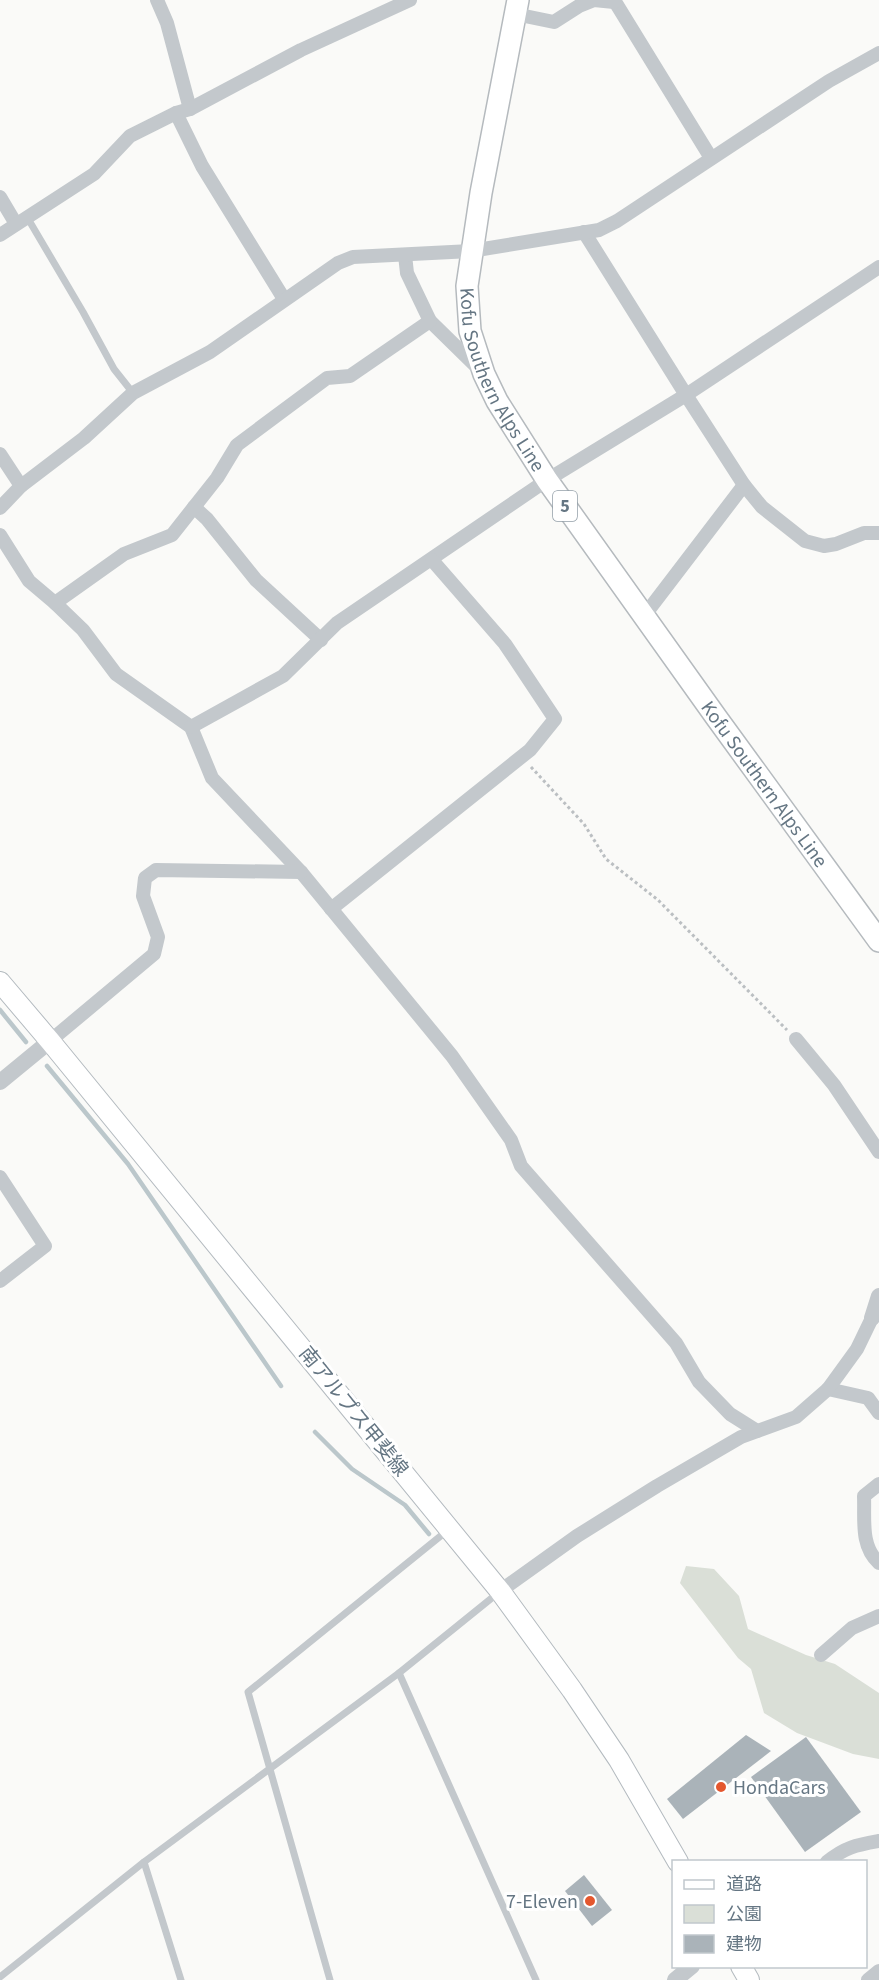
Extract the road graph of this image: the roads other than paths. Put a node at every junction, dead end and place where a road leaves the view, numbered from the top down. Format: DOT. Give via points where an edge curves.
graph roads {
  1 [pos="157,0"];
  2 [pos="410,0"];
  3 [pos="614,1"];
  4 [pos="517,7"];
  5 [pos="879,53"];
  6 [pos="183,111"];
  7 [pos="711,158"];
  8 [pos="0,197"];
  9 [pos="21,220"];
  10 [pos="585,232"];
  11 [pos="0,235"];
  12 [pos="471,251"];
  13 [pos="405,255"];
  14 [pos="879,267"];
  15 [pos="284,299"];
  16 [pos="430,321"];
  17 [pos="484,375"];
  18 [pos="133,393"];
  19 [pos="686,395"];
  20 [pos="0,454"];
  21 [pos="547,480"];
  22 [pos="744,485"];
  23 [pos="21,486"];
  24 [pos="0,507"];
  25 [pos="194,507"];
  26 [pos="879,533"];
  27 [pos="0,534"];
  28 [pos="432,560"];
  29 [pos="55,603"];
  30 [pos="644,616"];
  31 [pos="321,640"];
  32 [pos="191,727"];
  33 [pos="301,872"];
  34 [pos="331,909"];
  35 [pos="879,941"];
  36 [pos="0,981"];
  37 [pos="796,1039"];
  38 [pos="51,1041"];
  39 [pos="0,1082"];
  40 [pos="879,1152"];
  41 [pos="0,1177"];
  42 [pos="0,1281"];
  43 [pos="879,1296"];
  44 [pos="872,1318"];
  45 [pos="828,1389"];
  46 [pos="879,1413"];
  47 [pos="757,1431"];
  48 [pos="879,1484"];
  49 [pos="450,1528"];
  50 [pos="879,1563"];
  51 [pos="500,1591"];
  52 [pos="879,1616"];
  53 [pos="821,1655"];
  54 [pos="399,1673"];
  55 [pos="271,1768"];
  56 [pos="879,1841"];
  57 [pos="677,1860"];
  58 [pos="830,1860"];
  59 [pos="144,1862"];
  60 [pos="690,1968"];
  61 [pos="879,1971"];
  62 [pos="0,1977"];
  63 [pos="181,1980"];
  64 [pos="330,1980"];
  65 [pos="536,1980"];
  66 [pos="675,1980"];
  67 [pos="867,1980"];
  1 -- 6 [label="street" via="167,24"];
  2 -- 6 [label="street"];
  3 -- 4 [label="street" via="594,0 554,22"];
  3 -- 7 [label="street"];
  4 -- 12 [label="main road, Kofu Southern Alps Line / 5"];
  5 -- 7 [label="street"];
  6 -- 9 [label="street" via="130,136 94,174"];
  6 -- 15 [label="street" via="202,166"];
  7 -- 10 [label="street" via="617,221"];
  8 -- 9 [label="street"];
  9 -- 11 [label="street"];
  9 -- 18 [label="lane"];
  10 -- 12 [label="street"];
  10 -- 19 [label="street"];
  12 -- 13 [label="street"];
  12 -- 17 [label="main road, Kofu Southern Alps Line / 5" via="467,286 470,331"];
  13 -- 15 [label="street" via="353,257"];
  13 -- 16 [label="street" via="407,273"];
  14 -- 19 [label="street"];
  15 -- 18 [label="street" via="210,352"];
  16 -- 17 [label="street"];
  16 -- 25 [label="street" via="350,376 327,378 237,445"];
  17 -- 21 [label="main road, Kofu Southern Alps Line / 5"];
  18 -- 23 [label="street" via="84,438"];
  19 -- 21 [label="street"];
  19 -- 22 [label="street"];
  20 -- 23 [label="street"];
  21 -- 28 [label="street"];
  21 -- 30 [label="main road, Kofu Southern Alps Line / 5"];
  22 -- 26 [label="street" via="762,507 805,541 824,546 864,533"];
  22 -- 30 [label="street"];
  23 -- 24 [label="street"];
  25 -- 29 [label="street" via="172,535 124,554"];
  25 -- 31 [label="street" via="256,580"];
  27 -- 29 [label="street" via="29,581"];
  28 -- 31 [label="street" via="337,623"];
  28 -- 34 [label="street" via="504,644 555,719 522,757"];
  29 -- 32 [label="street" via="83,630 116,674"];
  30 -- 35 [label="main road, Kofu Southern Alps Line / 5"];
  31 -- 32 [label="street" via="283,676"];
  32 -- 33 [label="street" via="212,778"];
  33 -- 34 [label="street"];
  33 -- 38 [label="street" via="156,870 146,878 143,896 158,937 154,954"];
  34 -- 47 [label="street" via="452,1056 511,1140 521,1166 676,1343 699,1382 730,1414"];
  36 -- 38 [label="main road, 南アルプス甲斐線"];
  37 -- 40 [label="street" via="834,1085"];
  38 -- 39 [label="street"];
  38 -- 49 [label="main road, 南アルプス甲斐線"];
  41 -- 42 [label="street" via="45,1246"];
  43 -- 44 [label="street"];
  44 -- 45 [label="street" via="857,1349"];
  45 -- 46 [label="street" via="868,1398"];
  45 -- 47 [label="street" via="796,1417"];
  47 -- 51 [label="street" via="657,1486"];
  48 -- 50 [label="street" via="864,1496 866,1543"];
  49 -- 51 [label="main road, 南アルプス甲斐線"];
  49 -- 55 [label="lane" via="248,1692"];
  51 -- 54 [label="lane"];
  51 -- 57 [label="main road, 南アルプス甲斐線" via="619,1760"];
  52 -- 53 [label="street" via="852,1628"];
  54 -- 55 [label="lane"];
  54 -- 65 [label="lane"];
  55 -- 59 [label="lane"];
  55 -- 64 [label="lane"];
  56 -- 58 [label="street" via="854,1845"];
  59 -- 62 [label="lane"];
  59 -- 63 [label="lane"];
  60 -- 66 [label="street"];
  61 -- 67 [label="street"];
}
